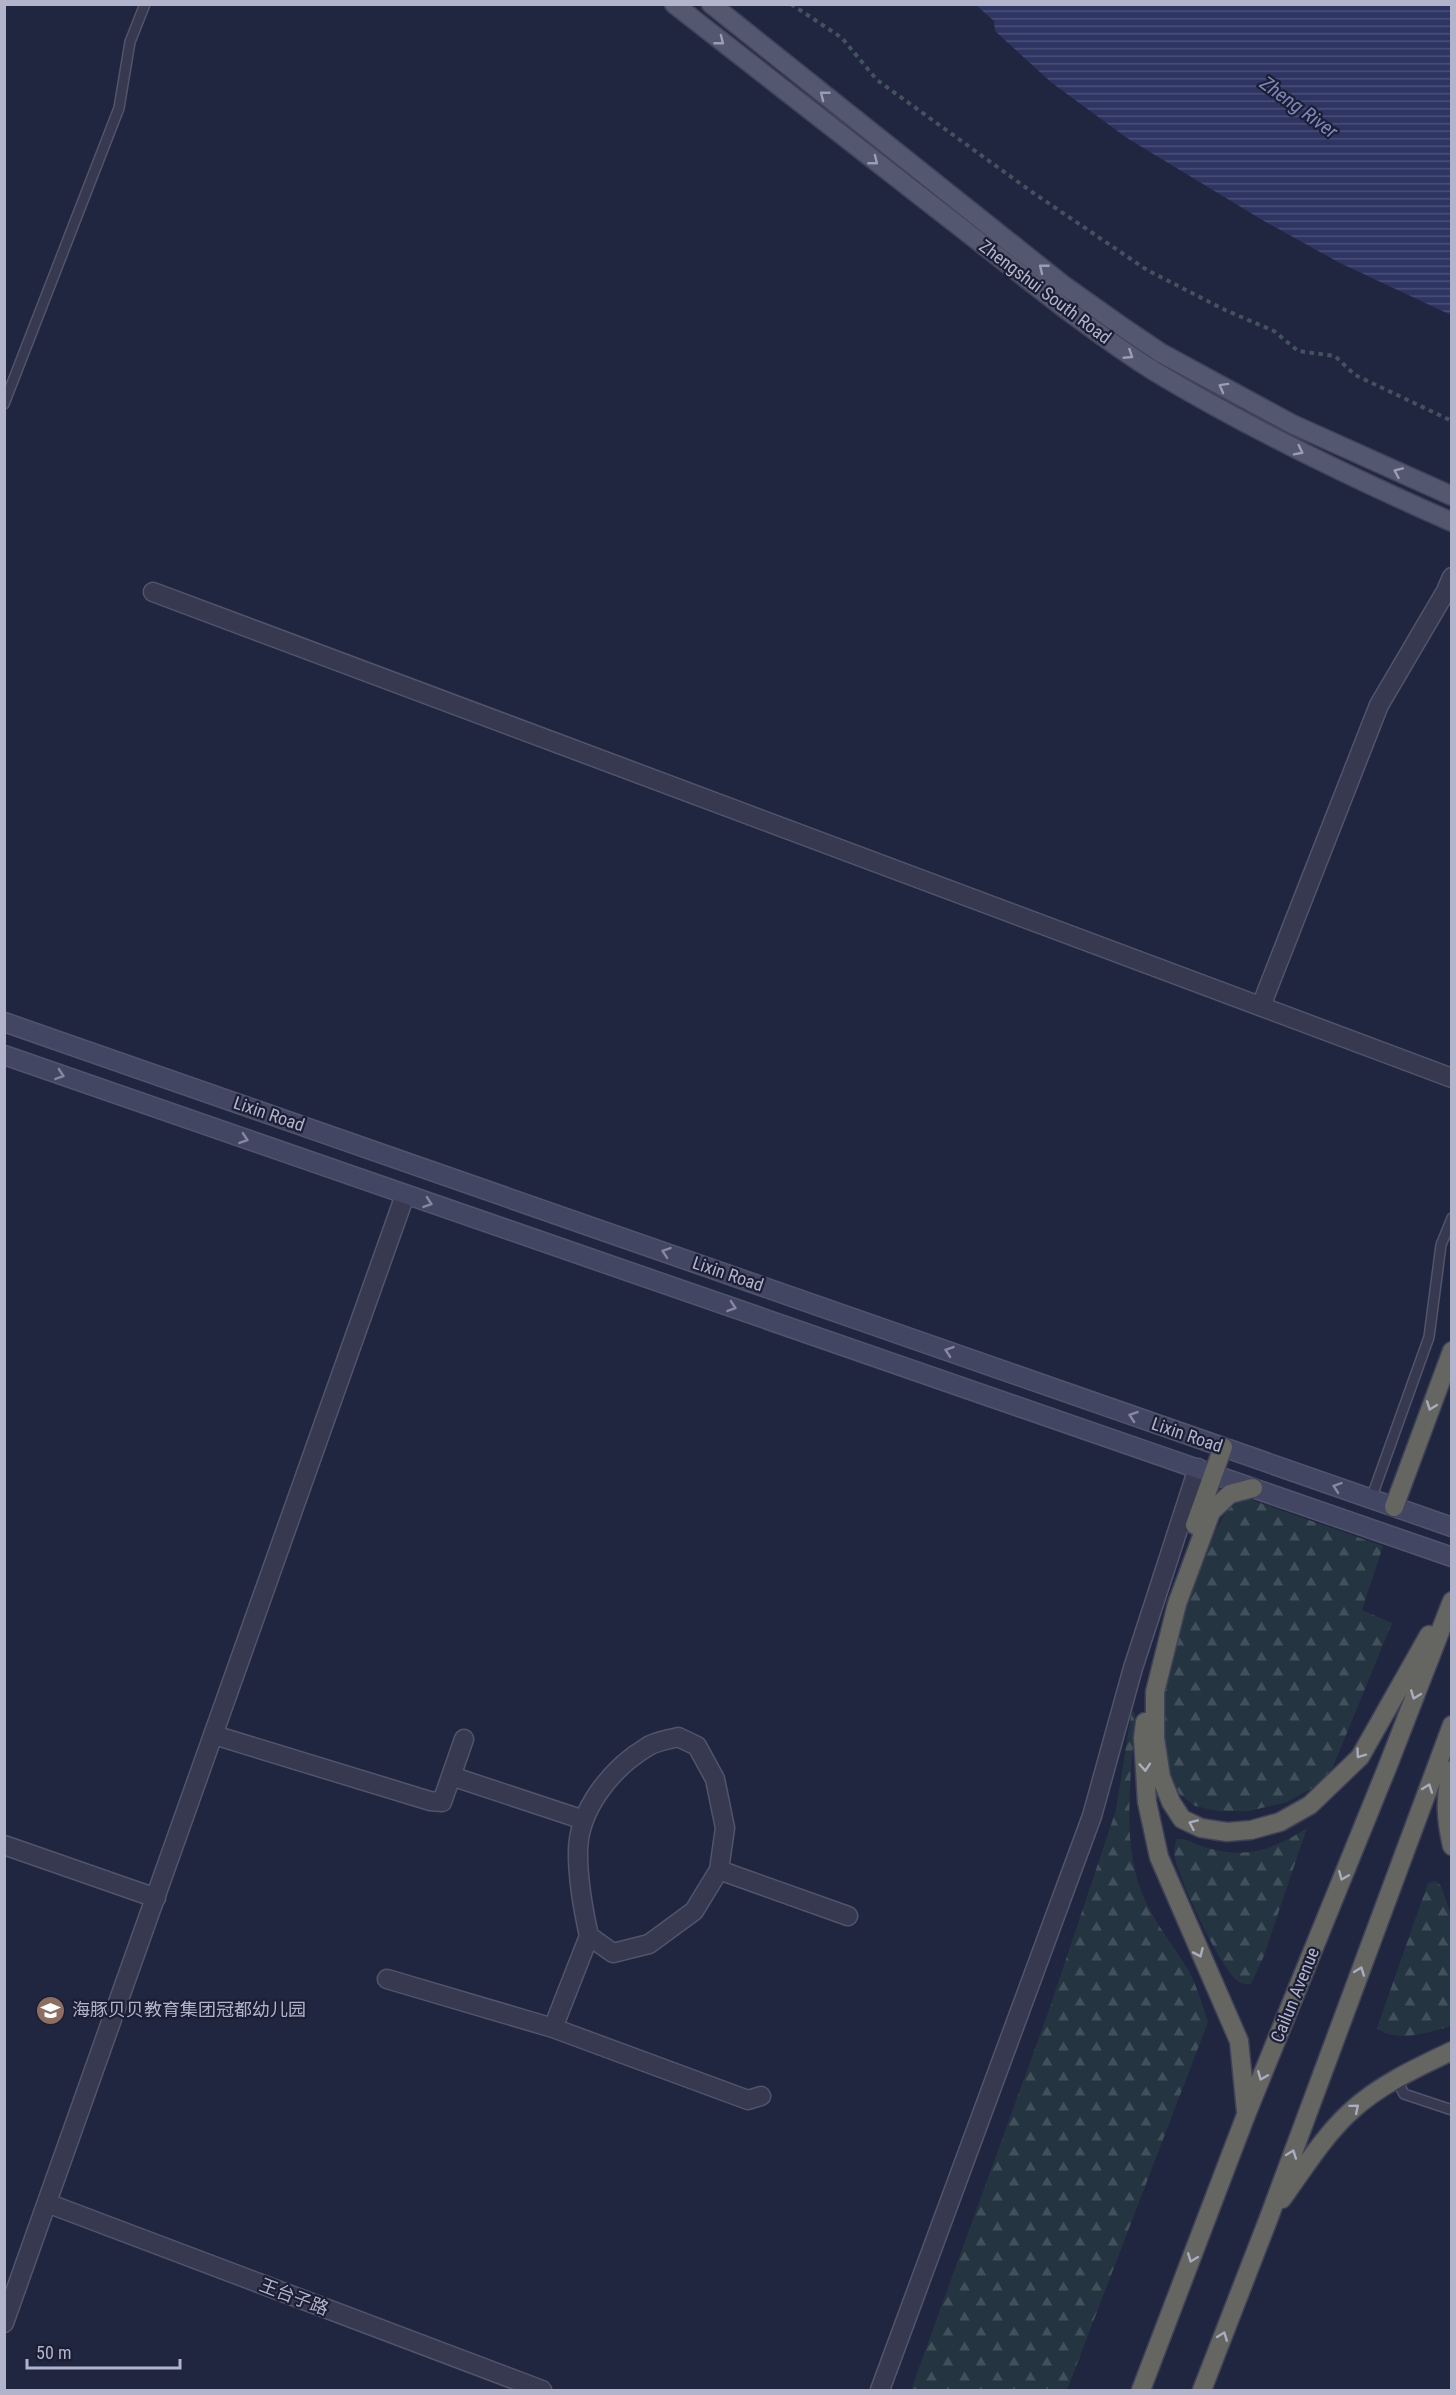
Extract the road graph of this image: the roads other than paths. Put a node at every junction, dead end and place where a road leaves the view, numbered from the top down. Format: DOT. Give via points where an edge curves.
graph roads {
  1 [pos="145,4"];
  2 [pos="674,4"];
  3 [pos="711,4"];
  4 [pos="4,404"];
  5 [pos="1452,496"];
  6 [pos="1452,522"];
  7 [pos="1452,577"];
  8 [pos="153,592"];
  9 [pos="1261,1006"];
  10 [pos="4,1022"];
  11 [pos="4,1055"];
  12 [pos="1452,1078"];
  13 [pos="405,1195"];
  14 [pos="1452,1218"];
  15 [pos="1452,1351"];
  16 [pos="1223,1447"];
  17 [pos="1206,1470"];
  18 [pos="1253,1488"];
  19 [pos="1371,1499"];
  20 [pos="1394,1507"];
  21 [pos="1452,1527"];
  22 [pos="1452,1557"];
  23 [pos="1452,1594"];
  24 [pos="1452,1601"];
  25 [pos="1452,1725"];
  26 [pos="214,1735"];
  27 [pos="464,1739"];
  28 [pos="1452,1770"];
  29 [pos="451,1776"];
  30 [pos="584,1820"];
  31 [pos="4,1845"];
  32 [pos="1452,1846"];
  33 [pos="719,1870"];
  34 [pos="156,1898"];
  35 [pos="848,1916"];
  36 [pos="589,1935"];
  37 [pos="387,1979"];
  38 [pos="553,2028"];
  39 [pos="1452,2051"];
  40 [pos="1397,2079"];
  41 [pos="761,2096"];
  42 [pos="1452,2110"];
  43 [pos="1246,2115"];
  44 [pos="47,2203"];
  45 [pos="1268,2220"];
  46 [pos="4,2323"];
  47 [pos="542,2391"];
  48 [pos="880,2391"];
  49 [pos="1141,2391"];
  50 [pos="1202,2391"];
  1 -- 4 [label="lane" via="130,42 119,108"];
  2 -- 6 [label="main road, Zhengshui South Road, one-way" via="1120,349 1282,442"];
  5 -- 3 [label="main road, Zhengshui South Road, one-way" via="1292,424 1161,353 1062,284"];
  7 -- 9 [label="street" via="1379,705"];
  8 -- 9 [label="street"];
  9 -- 12 [label="street"];
  16 -- 10 [label="main road, Lixin Road, one-way"];
  11 -- 13 [label="main road, Lixin Road, one-way"];
  13 -- 17 [label="main road, Lixin Road, one-way"];
  13 -- 26 [label="street"];
  14 -- 19 [label="lane" via="1441,1245 1429,1337"];
  15 -- 20 [label="highway, one-way"];
  16 -- 17 [label="highway"];
  19 -- 16 [label="main road, Lixin Road, one-way"];
  17 -- 18 [label="main road, Lixin Road"];
  17 -- 43 [label="highway, one-way" via="1149,1684 1143,1738 1147,1802 1159,1857 1239,2041"];
  17 -- 48 [label="street" via="1133,1668 1092,1816"];
  18 -- 22 [label="main road, Lixin Road"];
  23 -- 18 [label="highway, one-way" via="1360,1757 1310,1805 1280,1822 1251,1830 1218,1831 1182,1819 1161,1777 1155,1738 1155,1692 1177,1604 1211,1512 1230,1494"];
  19 -- 20 [label="main road, Lixin Road"];
  20 -- 21 [label="main road, Lixin Road"];
  24 -- 43 [label="highway, Cailun Avenue, one-way"];
  45 -- 25 [label="highway, one-way"];
  26 -- 29 [label="street" via="430,1801 442,1802"];
  26 -- 34 [label="street"];
  27 -- 29 [label="street"];
  28 -- 32 [label="highway" via="1445,1816"];
  29 -- 30 [label="street"];
  30 -- 33 [label="street" via="600,1790 621,1765 649,1745 678,1737 697,1746 715,1779 725,1828"];
  30 -- 36 [label="street" via="577,1852"];
  31 -- 34 [label="street"];
  33 -- 35 [label="street"];
  33 -- 36 [label="street" via="694,1911 649,1944 613,1953"];
  34 -- 44 [label="street"];
  36 -- 38 [label="street"];
  37 -- 38 [label="street"];
  38 -- 41 [label="street" via="748,2100"];
  39 -- 40 [label="highway"];
  40 -- 42 [label="lane" via="1404,2094"];
  45 -- 40 [label="highway, one-way" via="1326,2138 1349,2113"];
  43 -- 49 [label="highway, Cailun Avenue, one-way"];
  44 -- 46 [label="street"];
  44 -- 47 [label="street, 王台子路"];
  50 -- 45 [label="highway, one-way"];
}
